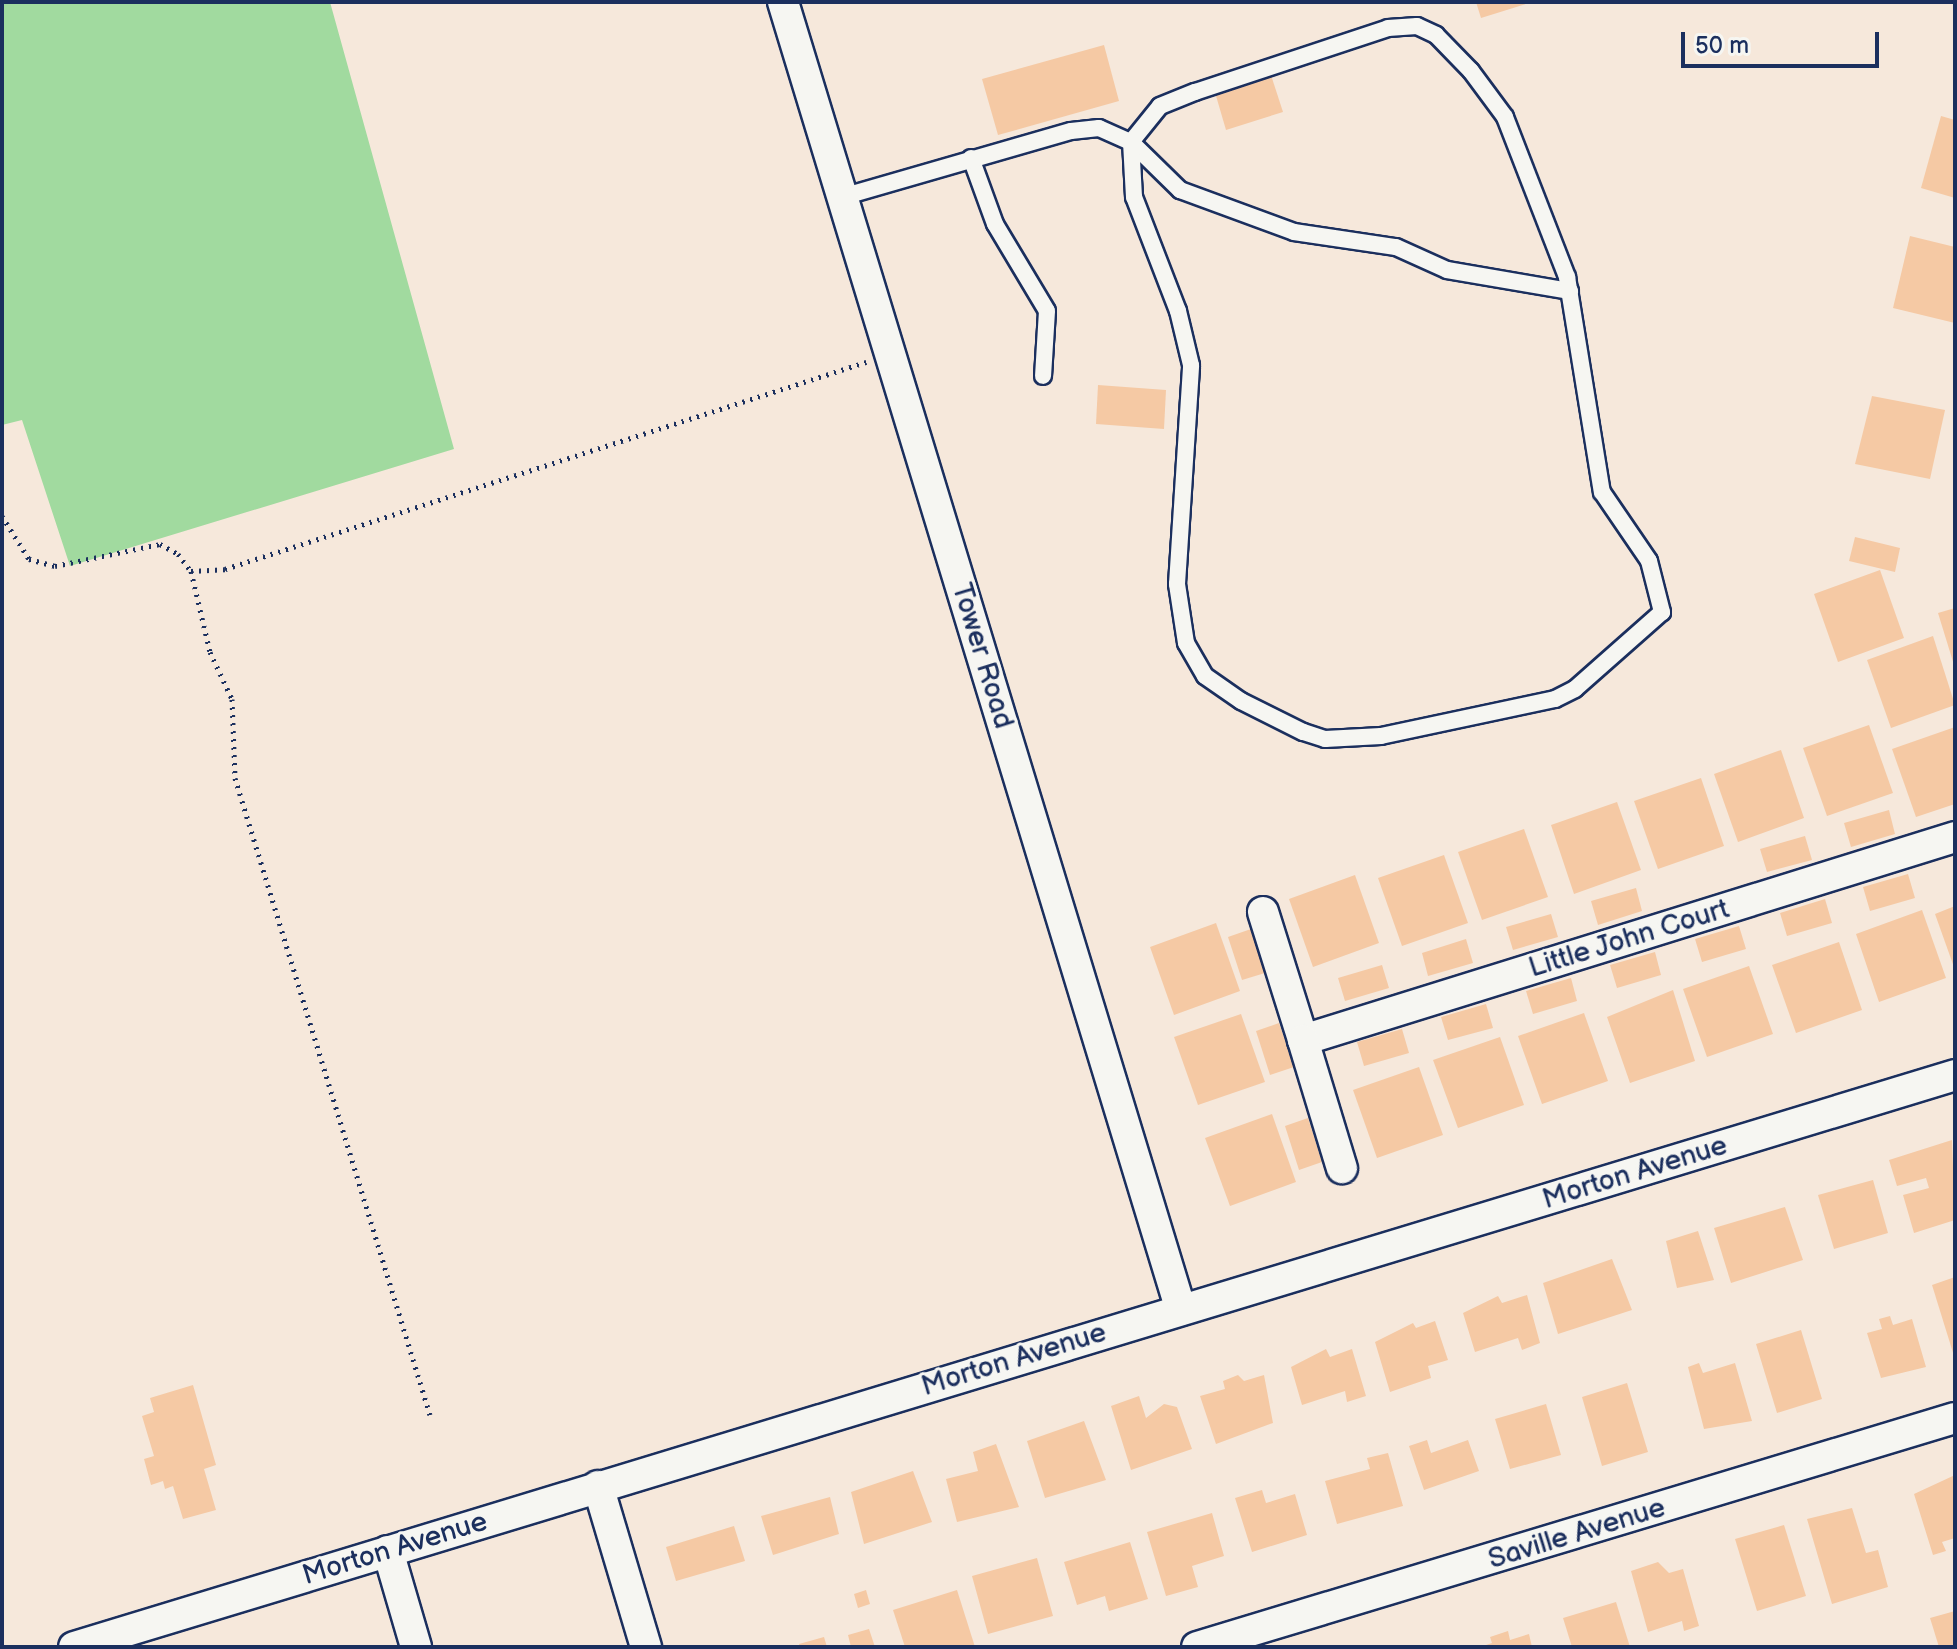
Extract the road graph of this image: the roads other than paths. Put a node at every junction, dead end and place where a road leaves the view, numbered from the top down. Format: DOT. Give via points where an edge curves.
graph roads {
  1 [pos="783,2"];
  2 [pos="1131,142"];
  3 [pos="971,158"];
  4 [pos="842,197"];
  5 [pos="1570,291"];
  6 [pos="1043,376"];
  7 [pos="1955,837"];
  8 [pos="1263,912"];
  9 [pos="1303,1040"];
  10 [pos="1955,1075"];
  11 [pos="1342,1168"];
  12 [pos="1181,1310"];
  13 [pos="1955,1418"];
  14 [pos="598,1486"];
  15 [pos="388,1551"];
  16 [pos="74,1647"];
  17 [pos="416,1647"];
  18 [pos="646,1647"];
  19 [pos="1197,1647"];
  1 -- 4 [label="street, Tower Road"];
  2 -- 3 [label="lane" via="1099,128"];
  2 -- 5 [label="lane" via="1180,190 1294,232 1396,247 1447,270"];
  2 -- 5 [label="lane" via="1160,106 1388,28 1417,26 1436,35 1471,71 1505,117"];
  2 -- 5 [label="lane" via="1134,197 1178,311 1191,365 1176,557 1186,643 1205,676 1251,707 1303,732 1325,739 1381,736 1555,699 1575,689 1662,612 1649,561 1602,492"];
  3 -- 4 [label="lane"];
  3 -- 6 [label="lane" via="990,215 1047,311"];
  4 -- 12 [label="street, Tower Road"];
  7 -- 9 [label="street, Little John Court"];
  8 -- 9 [label="street"];
  9 -- 11 [label="street"];
  10 -- 12 [label="street, Morton Avenue"];
  12 -- 14 [label="street, Morton Avenue"];
  13 -- 19 [label="street, Saville Avenue"];
  14 -- 15 [label="street, Morton Avenue"];
  14 -- 18 [label="street"];
  15 -- 16 [label="street, Morton Avenue"];
  15 -- 17 [label="street"];
}
